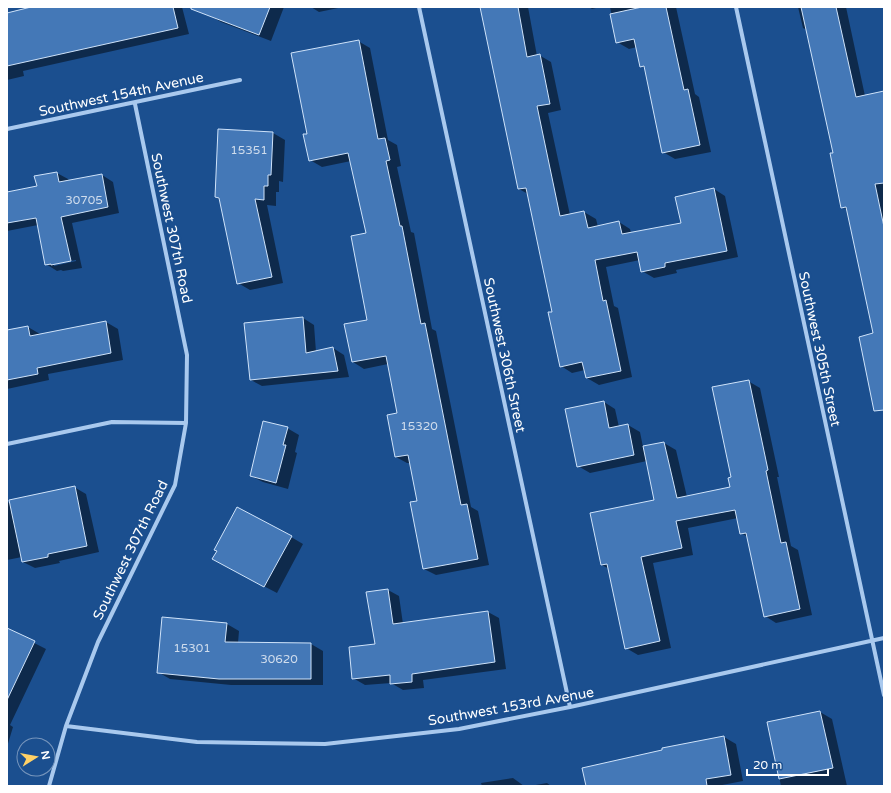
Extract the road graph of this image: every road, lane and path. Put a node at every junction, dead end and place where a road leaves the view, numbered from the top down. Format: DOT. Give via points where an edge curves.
graph roads {
  1 [pos="419,7"];
  2 [pos="736,7"];
  3 [pos="240,80"];
  4 [pos="135,104"];
  5 [pos="7,129"];
  6 [pos="186,423"];
  7 [pos="7,444"];
  8 [pos="884,638"];
  9 [pos="872,640"];
  10 [pos="884,695"];
  11 [pos="570,708"];
  12 [pos="66,726"];
  13 [pos="49,786"];
  1 -- 11 [label="street, Southwest 306th Street"];
  2 -- 9 [label="street, Southwest 305th Street"];
  3 -- 4 [label="street, Southwest 154th Avenue"];
  4 -- 5 [label="street, Southwest 154th Avenue"];
  4 -- 6 [label="street, Southwest 307th Road" via="187,355"];
  6 -- 7 [label="street" via="112,422"];
  6 -- 12 [label="street, Southwest 307th Road" via="175,485 98,642"];
  8 -- 9 [label="street, Southwest 153rd Avenue"];
  9 -- 10 [label="street, Southwest 305th Street"];
  9 -- 11 [label="street, Southwest 153rd Avenue"];
  11 -- 12 [label="street, Southwest 153rd Avenue" via="459,729 325,744 198,742"];
  12 -- 13 [label="street, Southwest 307th Road"];
}
